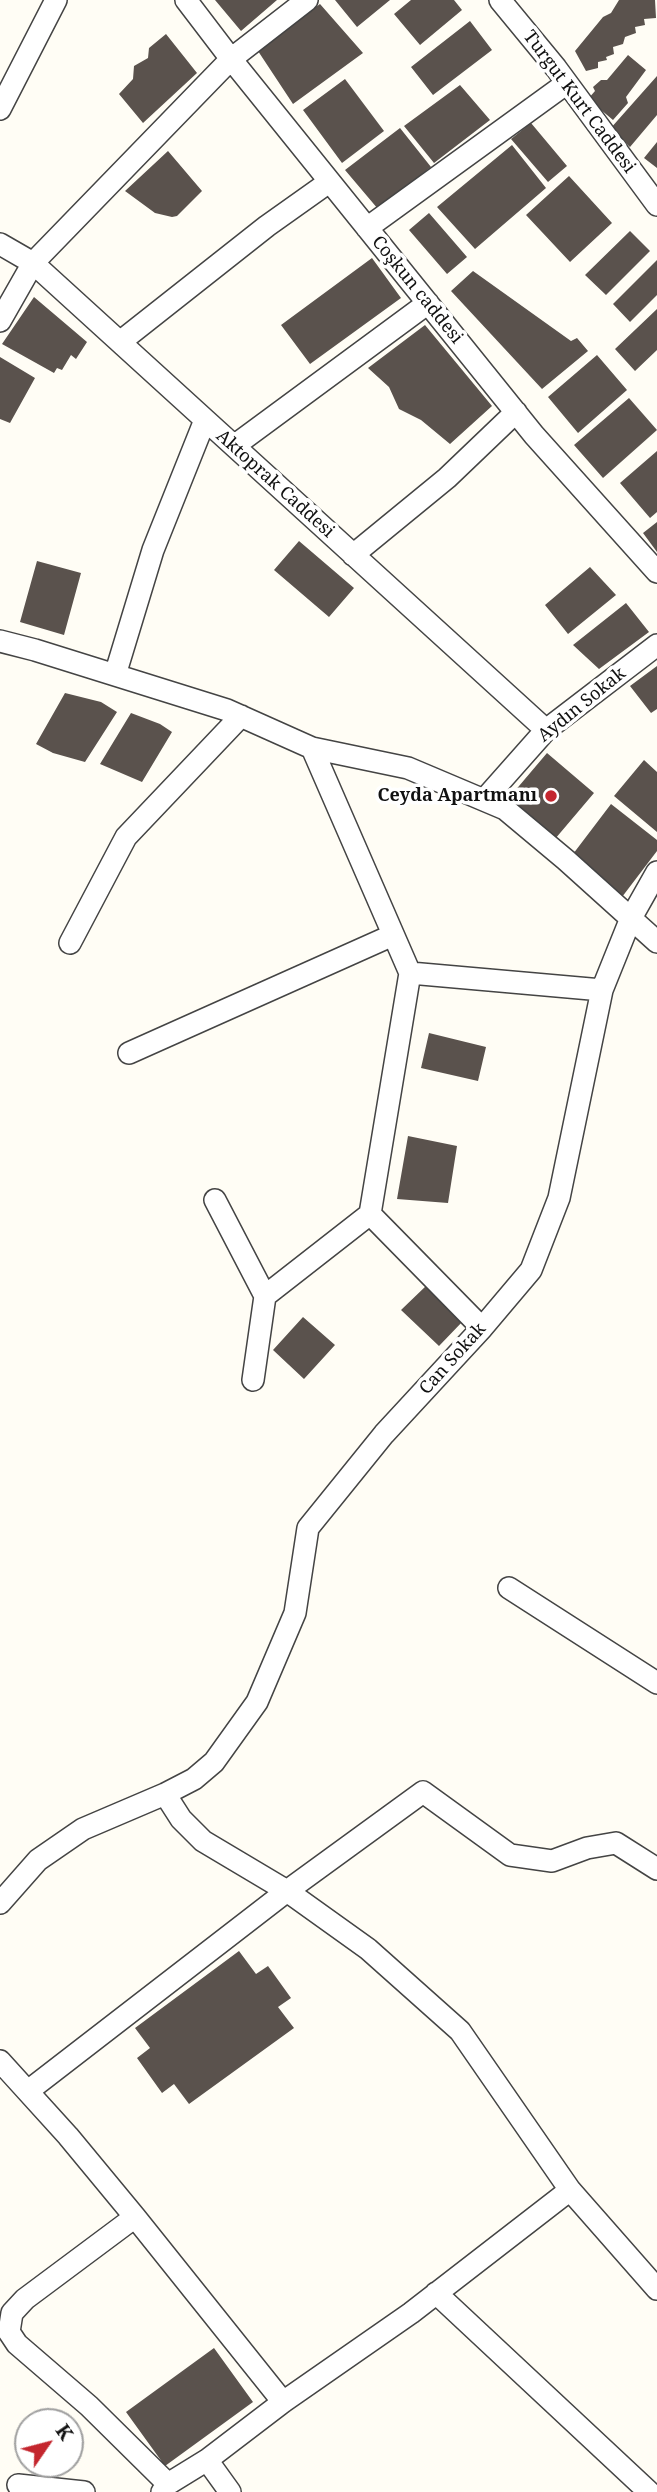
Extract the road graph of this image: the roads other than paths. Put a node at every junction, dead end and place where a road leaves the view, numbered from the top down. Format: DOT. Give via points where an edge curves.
graph roads {
  1 [pos="56,0"];
  2 [pos="186,0"];
  3 [pos="307,0"];
  4 [pos="500,0"];
  5 [pos="231,59"];
  6 [pos="567,83"];
  7 [pos="0,109"];
  8 [pos="329,182"];
  9 [pos="657,205"];
  10 [pos="367,228"];
  11 [pos="0,244"];
  12 [pos="33,263"];
  13 [pos="428,303"];
  14 [pos="0,321"];
  15 [pos="120,342"];
  16 [pos="516,412"];
  17 [pos="205,420"];
  18 [pos="234,446"];
  19 [pos="353,555"];
  20 [pos="657,572"];
  21 [pos="0,641"];
  22 [pos="657,645"];
  23 [pos="115,675"];
  24 [pos="241,716"];
  25 [pos="546,730"];
  26 [pos="312,748"];
  27 [pos="484,800"];
  28 [pos="657,872"];
  29 [pos="631,918"];
  30 [pos="393,935"];
  31 [pos="657,942"];
  32 [pos="70,943"];
  33 [pos="410,973"];
  34 [pos="602,990"];
  35 [pos="129,1053"];
  36 [pos="215,1200"];
  37 [pos="370,1214"];
  38 [pos="265,1296"];
  39 [pos="482,1328"];
  40 [pos="254,1380"];
  41 [pos="509,1588"];
  42 [pos="657,1683"];
  43 [pos="165,1794"];
  44 [pos="655,1866"];
  45 [pos="287,1891"];
  46 [pos="0,1902"];
  47 [pos="0,2061"];
  48 [pos="28,2091"];
  49 [pos="570,2190"];
  50 [pos="135,2217"];
  51 [pos="657,2289"];
  52 [pos="436,2293"];
  53 [pos="4,2336"];
  54 [pos="283,2402"];
  55 [pos="207,2460"];
  56 [pos="18,2485"];
  57 [pos="165,2488"];
  58 [pos="84,2492"];
  59 [pos="230,2492"];
  60 [pos="649,2492"];
  1 -- 7 [label="street"];
  2 -- 5 [label="street, Coşkun caddesi"];
  3 -- 5 [label="street"];
  4 -- 6 [label="street, Turgut Kurt Caddesi"];
  5 -- 8 [label="street, Coşkun caddesi"];
  5 -- 12 [label="street"];
  6 -- 9 [label="street, Turgut Kurt Caddesi"];
  6 -- 10 [label="street"];
  8 -- 10 [label="street, Coşkun caddesi"];
  8 -- 15 [label="street"];
  10 -- 13 [label="street, Coşkun caddesi"];
  11 -- 12 [label="street, Aktoprak Caddesi"];
  12 -- 14 [label="street"];
  12 -- 15 [label="street, Aktoprak Caddesi"];
  13 -- 16 [label="street, Coşkun caddesi"];
  13 -- 18 [label="street"];
  15 -- 17 [label="street, Aktoprak Caddesi"];
  16 -- 19 [label="street" via="447,478"];
  16 -- 20 [label="street, Coşkun caddesi"];
  17 -- 18 [label="street, Aktoprak Caddesi"];
  17 -- 23 [label="street" via="153,550"];
  18 -- 19 [label="street, Aktoprak Caddesi"];
  19 -- 25 [label="street, Aktoprak Caddesi"];
  21 -- 23 [label="street"];
  22 -- 25 [label="street, Aydın Sokak"];
  23 -- 24 [label="street"];
  24 -- 26 [label="street"];
  24 -- 32 [label="street" via="126,837"];
  25 -- 27 [label="street, Aydın Sokak"];
  26 -- 27 [label="street" via="408,768"];
  26 -- 30 [label="street"];
  27 -- 29 [label="street" via="505,809"];
  28 -- 29 [label="street, Can Sokak"];
  29 -- 31 [label="street"];
  29 -- 34 [label="street, Can Sokak"];
  30 -- 33 [label="street"];
  30 -- 35 [label="street"];
  33 -- 34 [label="street"];
  33 -- 37 [label="street"];
  34 -- 39 [label="street, Can Sokak" via="559,1198 531,1270"];
  36 -- 38 [label="street"];
  37 -- 38 [label="street"];
  37 -- 39 [label="street"];
  38 -- 40 [label="street"];
  39 -- 43 [label="street, Can Sokak" via="384,1434 308,1528 295,1613 257,1702 214,1762"];
  41 -- 42 [label="street"];
  43 -- 45 [label="street" via="203,1841"];
  43 -- 46 [label="street, Can Sokak" via="83,1829 38,1860"];
  44 -- 45 [label="street" via="615,1843 552,1861 510,1855 423,1792"];
  45 -- 48 [label="street"];
  45 -- 49 [label="street" via="368,1950 460,2031"];
  47 -- 48 [label="street"];
  48 -- 50 [label="street"];
  49 -- 51 [label="street"];
  49 -- 52 [label="street"];
  50 -- 53 [label="street" via="26,2300 12,2314"];
  50 -- 54 [label="street"];
  52 -- 54 [label="street"];
  52 -- 60 [label="street"];
  53 -- 57 [label="street" via="89,2406"];
  54 -- 55 [label="street"];
  55 -- 57 [label="street"];
  55 -- 59 [label="street"];
  56 -- 58 [label="street"];
}
